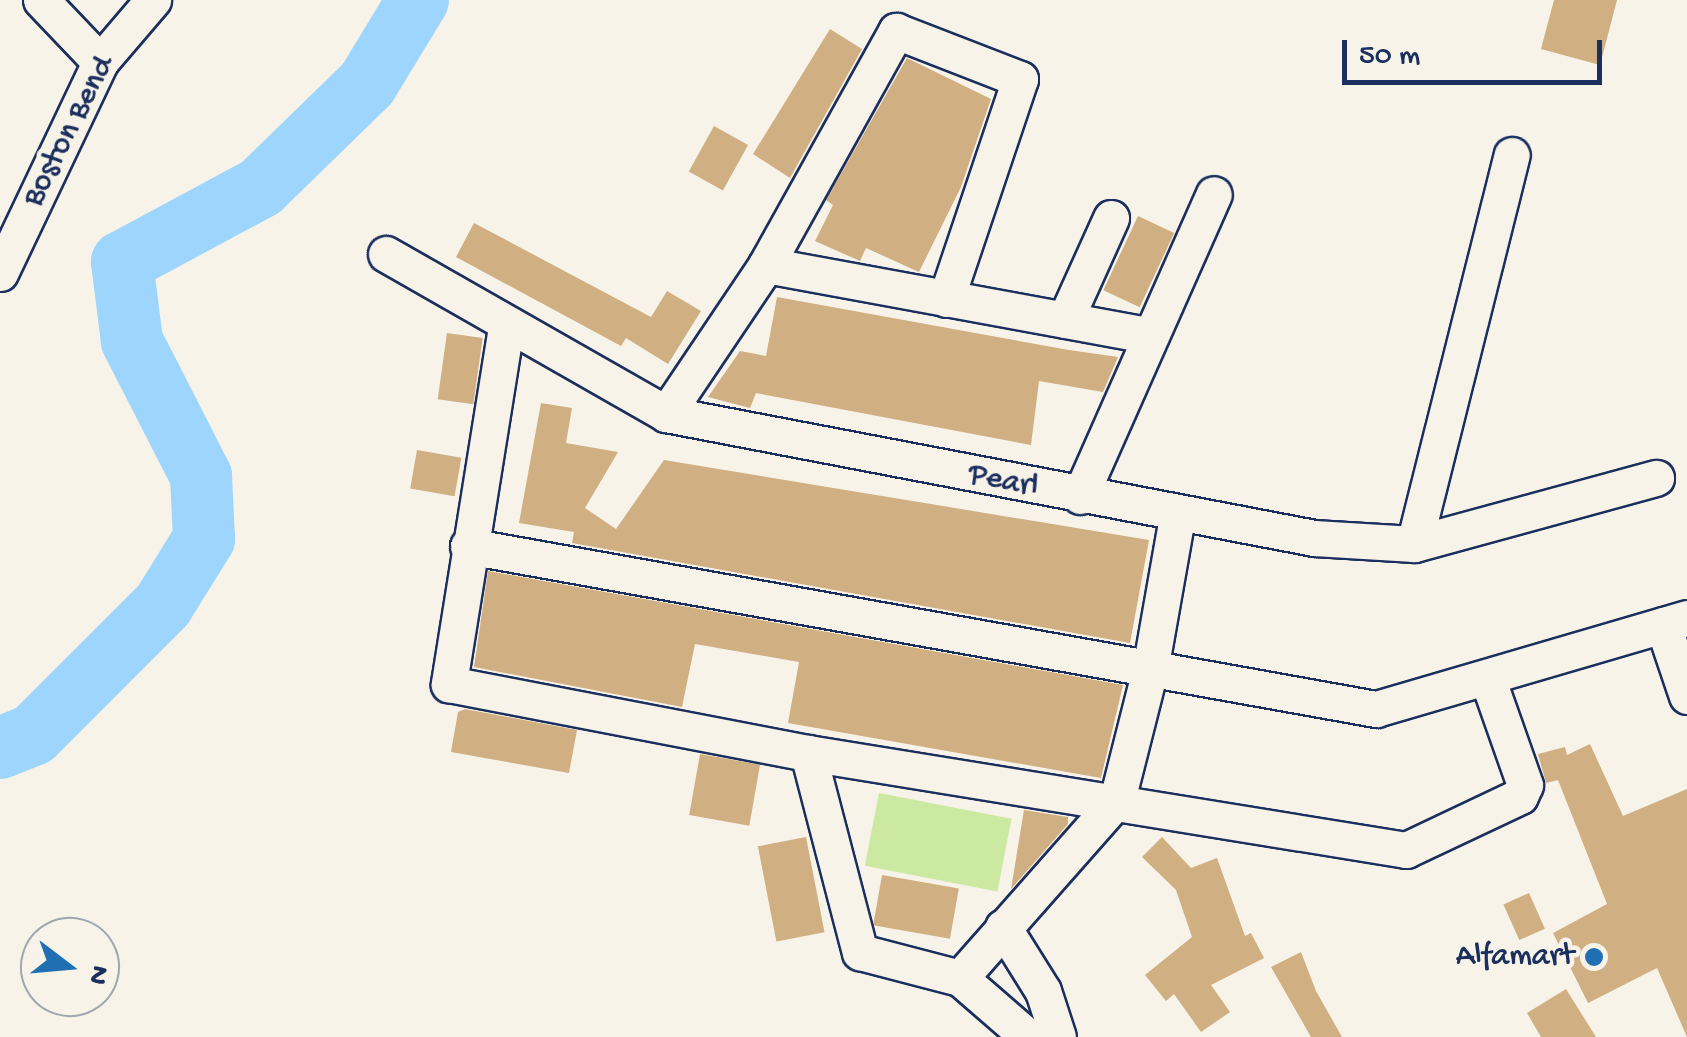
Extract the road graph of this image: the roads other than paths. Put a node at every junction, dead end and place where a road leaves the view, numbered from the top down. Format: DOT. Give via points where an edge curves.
graph roads {
  1 [pos="41,0"];
  2 [pos="153,0"];
  3 [pos="100,62"];
  4 [pos="1512,154"];
  5 [pos="1214,194"];
  6 [pos="1111,218"];
  7 [pos="386,254"];
  8 [pos="766,265"];
  9 [pos="0,274"];
  10 [pos="946,298"];
  11 [pos="1065,320"];
  12 [pos="506,327"];
  13 [pos="1146,335"];
  14 [pos="666,414"];
  15 [pos="1656,478"];
  16 [pos="1080,496"];
  17 [pos="1178,512"];
  18 [pos="1414,544"];
  19 [pos="468,546"];
  20 [pos="1675,621"];
  21 [pos="1150,670"];
  22 [pos="1487,677"];
  23 [pos="1687,696"];
  24 [pos="808,753"];
  25 [pos="1117,800"];
  26 [pos="1003,927"];
  27 [pos="960,978"];
  28 [pos="1028,1037"];
  29 [pos="1058,1037"];
  1 -- 3 [label="street"];
  2 -- 3 [label="street, Boston Bend"];
  3 -- 9 [label="street, Boston Bend"];
  4 -- 18 [label="street"];
  5 -- 13 [label="street"];
  6 -- 11 [label="street"];
  7 -- 12 [label="street, Pearl"];
  8 -- 10 [label="street"];
  8 -- 10 [label="street" via="896,31 1020,79"];
  8 -- 14 [label="street"];
  10 -- 11 [label="street"];
  11 -- 13 [label="street"];
  12 -- 14 [label="street, Pearl"];
  12 -- 19 [label="street"];
  13 -- 16 [label="street"];
  14 -- 16 [label="street, Pearl"];
  15 -- 18 [label="street, Pearl"];
  16 -- 17 [label="street, Pearl"];
  17 -- 18 [label="street, Pearl" via="1314,538"];
  17 -- 21 [label="street"];
  19 -- 21 [label="street"];
  19 -- 24 [label="street" via="449,684"];
  20 -- 22 [label="street"];
  20 -- 23 [label="street"];
  21 -- 22 [label="street" via="1376,710"];
  21 -- 25 [label="street"];
  22 -- 25 [label="street" via="1525,785 1520,796 1406,850"];
  24 -- 25 [label="street"];
  24 -- 27 [label="street" via="860,952"];
  25 -- 26 [label="street"];
  26 -- 27 [label="street"];
  26 -- 29 [label="street" via="1044,992"];
  27 -- 28 [label="street"];
}
